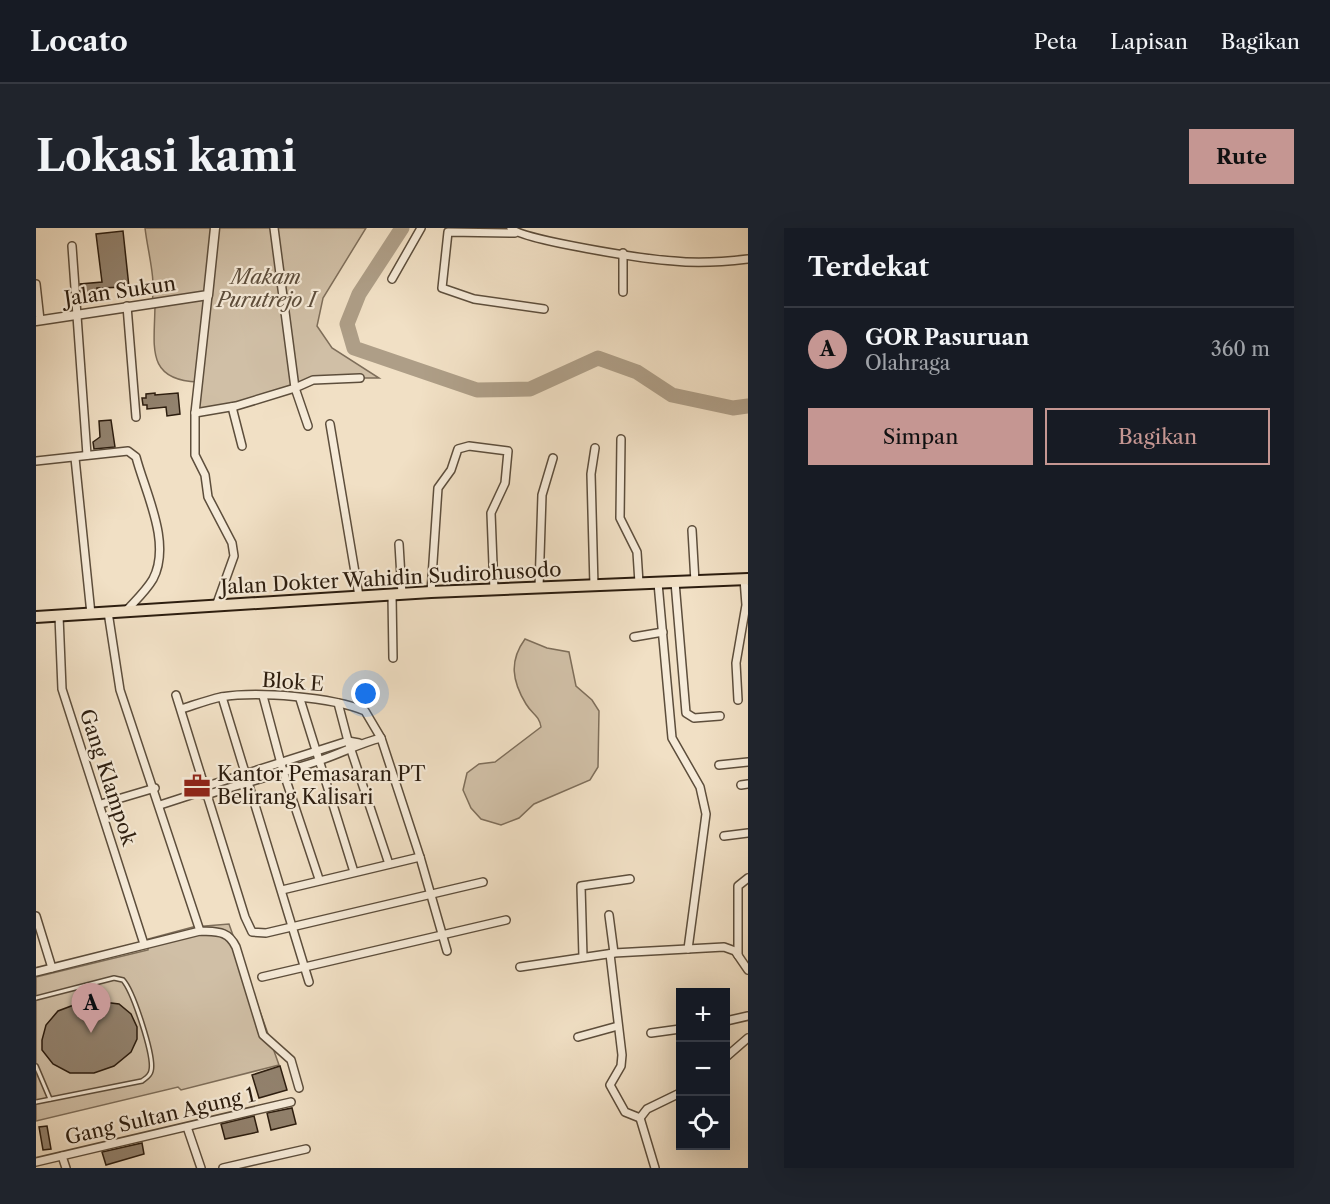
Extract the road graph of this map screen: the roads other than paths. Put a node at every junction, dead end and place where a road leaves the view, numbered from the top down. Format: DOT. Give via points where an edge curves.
graph roads {
  1 [pos="215,228"];
  2 [pos="274,228"];
  3 [pos="421,228"];
  4 [pos="453,229"];
  5 [pos="513,231"];
  6 [pos="72,246"];
  7 [pos="623,253"];
  8 [pos="748,259"];
  9 [pos="392,279"];
  10 [pos="36,284"];
  11 [pos="623,292"];
  12 [pos="208,295"];
  13 [pos="127,306"];
  14 [pos="544,309"];
  15 [pos="75,314"];
  16 [pos="38,320"];
  17 [pos="360,378"];
  18 [pos="295,388"];
  19 [pos="232,407"];
  20 [pos="195,413"];
  21 [pos="136,417"];
  22 [pos="330,424"];
  23 [pos="308,426"];
  24 [pos="621,439"];
  25 [pos="242,446"];
  26 [pos="595,448"];
  27 [pos="87,455"];
  28 [pos="75,458"];
  29 [pos="553,458"];
  30 [pos="36,461"];
  31 [pos="692,530"];
  32 [pos="399,544"];
  33 [pos="746,579"];
  34 [pos="675,582"];
  35 [pos="694,582"];
  36 [pos="658,583"];
  37 [pos="639,584"];
  38 [pos="594,586"];
  39 [pos="539,588"];
  40 [pos="494,590"];
  41 [pos="431,592"];
  42 [pos="397,594"];
  43 [pos="359,596"];
  44 [pos="216,606"];
  45 [pos="126,611"];
  46 [pos="108,612"];
  47 [pos="91,614"];
  48 [pos="59,616"];
  49 [pos="36,617"];
  50 [pos="663,632"];
  51 [pos="634,637"];
  52 [pos="393,658"];
  53 [pos="176,695"];
  54 [pos="263,696"];
  55 [pos="222,697"];
  56 [pos="300,699"];
  57 [pos="738,700"];
  58 [pos="338,703"];
  59 [pos="181,709"];
  60 [pos="720,716"];
  61 [pos="381,738"];
  62 [pos="348,741"];
  63 [pos="359,743"];
  64 [pos="351,750"];
  65 [pos="316,752"];
  66 [pos="318,761"];
  67 [pos="748,762"];
  68 [pos="281,763"];
  69 [pos="719,765"];
  70 [pos="283,771"];
  71 [pos="244,774"];
  72 [pos="246,783"];
  73 [pos="155,788"];
  74 [pos="205,791"];
  75 [pos="101,804"];
  76 [pos="160,805"];
  77 [pos="748,833"];
  78 [pos="724,836"];
  79 [pos="420,857"];
  80 [pos="389,864"];
  81 [pos="354,873"];
  82 [pos="748,878"];
  83 [pos="319,879"];
  84 [pos="630,879"];
  85 [pos="483,882"];
  86 [pos="282,890"];
  87 [pos="430,896"];
  88 [pos="609,915"];
  89 [pos="36,916"];
  90 [pos="506,920"];
  91 [pos="290,925"];
  92 [pos="199,926"];
  93 [pos="442,935"];
  94 [pos="144,941"];
  95 [pos="688,949"];
  96 [pos="447,951"];
  97 [pos="612,954"];
  98 [pos="738,955"];
  99 [pos="583,957"];
  100 [pos="51,964"];
  101 [pos="305,967"];
  102 [pos="520,967"];
  103 [pos="748,970"];
  104 [pos="36,972"];
  105 [pos="262,978"];
  106 [pos="309,982"];
  107 [pos="36,998"];
  108 [pos="748,1016"];
  109 [pos="730,1020"];
  110 [pos="618,1026"];
  111 [pos="676,1030"];
  112 [pos="651,1033"];
  113 [pos="578,1037"];
  114 [pos="748,1038"];
  115 [pos="730,1054"];
  116 [pos="36,1066"];
  117 [pos="299,1088"];
  118 [pos="676,1095"];
  119 [pos="50,1099"];
  120 [pos="36,1102"];
  121 [pos="291,1102"];
  122 [pos="640,1118"];
  123 [pos="187,1127"];
  124 [pos="306,1149"];
  125 [pos="62,1156"];
  126 [pos="36,1162"];
  127 [pos="66,1168"];
  128 [pos="201,1168"];
  129 [pos="223,1168"];
  130 [pos="655,1168"];
  1 -- 12 [label="street"];
  2 -- 18 [label="street"];
  3 -- 9 [label="street"];
  4 -- 5 [label="street"];
  4 -- 14 [label="street" via="446,235 443,290"];
  5 -- 7 [label="street"];
  6 -- 15 [label="street"];
  7 -- 8 [label="street" via="674,262"];
  7 -- 11 [label="street"];
  10 -- 16 [label="street"];
  12 -- 13 [label="street, Jalan Sukun"];
  12 -- 20 [label="street"];
  13 -- 15 [label="street, Jalan Sukun"];
  13 -- 21 [label="street"];
  15 -- 16 [label="street, Jalan Sukun"];
  15 -- 27 [label="street"];
  17 -- 18 [label="street" via="313,380"];
  18 -- 19 [label="street"];
  18 -- 23 [label="street"];
  19 -- 20 [label="street"];
  19 -- 25 [label="street"];
  20 -- 44 [label="street" via="195,455 205,475 208,497 234,550"];
  22 -- 43 [label="street"];
  24 -- 37 [label="street" via="620,518 637,552"];
  26 -- 38 [label="street" via="591,474"];
  27 -- 28 [label="street"];
  27 -- 45 [label="street" via="132,452 157,534 159,550 154,577"];
  28 -- 30 [label="street"];
  28 -- 47 [label="street"];
  29 -- 39 [label="street" via="542,500"];
  31 -- 35 [label="street"];
  32 -- 42 [label="street"];
  33 -- 35 [label="main road, Jalan Dokter Wahidin Sudirohusodo"];
  33 -- 57 [label="street" via="746,605 736,663"];
  34 -- 35 [label="main road, Jalan Dokter Wahidin Sudirohusodo"];
  34 -- 36 [label="main road, Jalan Dokter Wahidin Sudirohusodo"];
  34 -- 60 [label="street" via="686,713 693,718"];
  36 -- 37 [label="main road, Jalan Dokter Wahidin Sudirohusodo"];
  36 -- 50 [label="street"];
  37 -- 38 [label="main road, Jalan Dokter Wahidin Sudirohusodo"];
  38 -- 39 [label="main road, Jalan Dokter Wahidin Sudirohusodo"];
  39 -- 40 [label="main road, Jalan Dokter Wahidin Sudirohusodo"];
  40 -- 41 [label="main road, Jalan Dokter Wahidin Sudirohusodo"];
  40 -- 41 [label="street" via="491,513 505,483 508,451 469,446 458,449 451,470 438,488"];
  41 -- 42 [label="main road, Jalan Dokter Wahidin Sudirohusodo"];
  42 -- 43 [label="main road, Jalan Dokter Wahidin Sudirohusodo"];
  42 -- 52 [label="street"];
  43 -- 44 [label="main road, Jalan Dokter Wahidin Sudirohusodo"];
  44 -- 45 [label="main road, Jalan Dokter Wahidin Sudirohusodo"];
  45 -- 46 [label="main road, Jalan Dokter Wahidin Sudirohusodo"];
  46 -- 47 [label="main road, Jalan Dokter Wahidin Sudirohusodo"];
  46 -- 73 [label="street" via="119,682"];
  47 -- 48 [label="main road, Jalan Dokter Wahidin Sudirohusodo"];
  48 -- 49 [label="main road, Jalan Dokter Wahidin Sudirohusodo"];
  48 -- 75 [label="street, Gang Klampok" via="62,686"];
  50 -- 51 [label="street"];
  50 -- 95 [label="street" via="672,738 696,779 706,814"];
  53 -- 59 [label="street"];
  54 -- 55 [label="street, Blok E"];
  54 -- 56 [label="street, Blok E"];
  54 -- 68 [label="street"];
  55 -- 59 [label="street, Blok E"];
  55 -- 71 [label="street"];
  56 -- 58 [label="street, Blok E"];
  56 -- 65 [label="street"];
  58 -- 61 [label="street, Blok E" via="365,711"];
  58 -- 62 [label="street"];
  59 -- 74 [label="street"];
  61 -- 63 [label="street"];
  61 -- 79 [label="street, Blok E"];
  62 -- 63 [label="street"];
  62 -- 64 [label="street"];
  62 -- 65 [label="street"];
  63 -- 64 [label="street"];
  64 -- 66 [label="street"];
  64 -- 80 [label="street"];
  65 -- 66 [label="street"];
  65 -- 68 [label="street"];
  66 -- 70 [label="street"];
  66 -- 81 [label="street"];
  67 -- 69 [label="street"];
  68 -- 70 [label="street"];
  68 -- 71 [label="street"];
  70 -- 72 [label="street"];
  70 -- 83 [label="street"];
  71 -- 72 [label="street"];
  71 -- 74 [label="street"];
  72 -- 74 [label="street"];
  72 -- 86 [label="street"];
  73 -- 75 [label="street"];
  73 -- 76 [label="street"];
  74 -- 76 [label="street"];
  74 -- 91 [label="street" via="248,926 256,934"];
  75 -- 94 [label="street, Gang Klampok"];
  76 -- 92 [label="street"];
  77 -- 78 [label="street"];
  79 -- 80 [label="street"];
  79 -- 87 [label="street, Blok E"];
  80 -- 81 [label="street"];
  81 -- 83 [label="street"];
  82 -- 98 [label="street" via="738,886"];
  83 -- 86 [label="street"];
  84 -- 99 [label="street" via="580,886"];
  85 -- 87 [label="street"];
  86 -- 91 [label="street"];
  87 -- 91 [label="street"];
  87 -- 93 [label="street, Blok E"];
  88 -- 97 [label="street"];
  89 -- 100 [label="street"];
  90 -- 93 [label="street"];
  91 -- 101 [label="street"];
  92 -- 94 [label="street"];
  92 -- 117 [label="street" via="232,937 263,1035 291,1060"];
  93 -- 96 [label="street, Blok E"];
  93 -- 101 [label="street"];
  94 -- 100 [label="street"];
  95 -- 97 [label="street"];
  95 -- 98 [label="street" via="727,947"];
  97 -- 99 [label="street"];
  97 -- 110 [label="street"];
  98 -- 103 [label="street"];
  99 -- 102 [label="street"];
  100 -- 104 [label="street"];
  101 -- 105 [label="street"];
  101 -- 106 [label="street"];
  107 -- 119 [label="lane" via="114,978 123,980 135,999 152,1064 148,1077 142,1081"];
  108 -- 109 [label="street"];
  110 -- 113 [label="street"];
  110 -- 122 [label="street" via="621,1066 610,1085 628,1114"];
  111 -- 112 [label="street"];
  114 -- 115 [label="street"];
  116 -- 119 [label="lane"];
  118 -- 122 [label="street" via="647,1109"];
  119 -- 120 [label="lane"];
  121 -- 123 [label="street, Gang Sultan Agung 1"];
  122 -- 130 [label="street"];
  123 -- 125 [label="street, Gang Sultan Agung 1"];
  123 -- 128 [label="street"];
  124 -- 129 [label="street"];
  125 -- 126 [label="street, Gang Sultan Agung 1"];
  125 -- 127 [label="street"];
}
